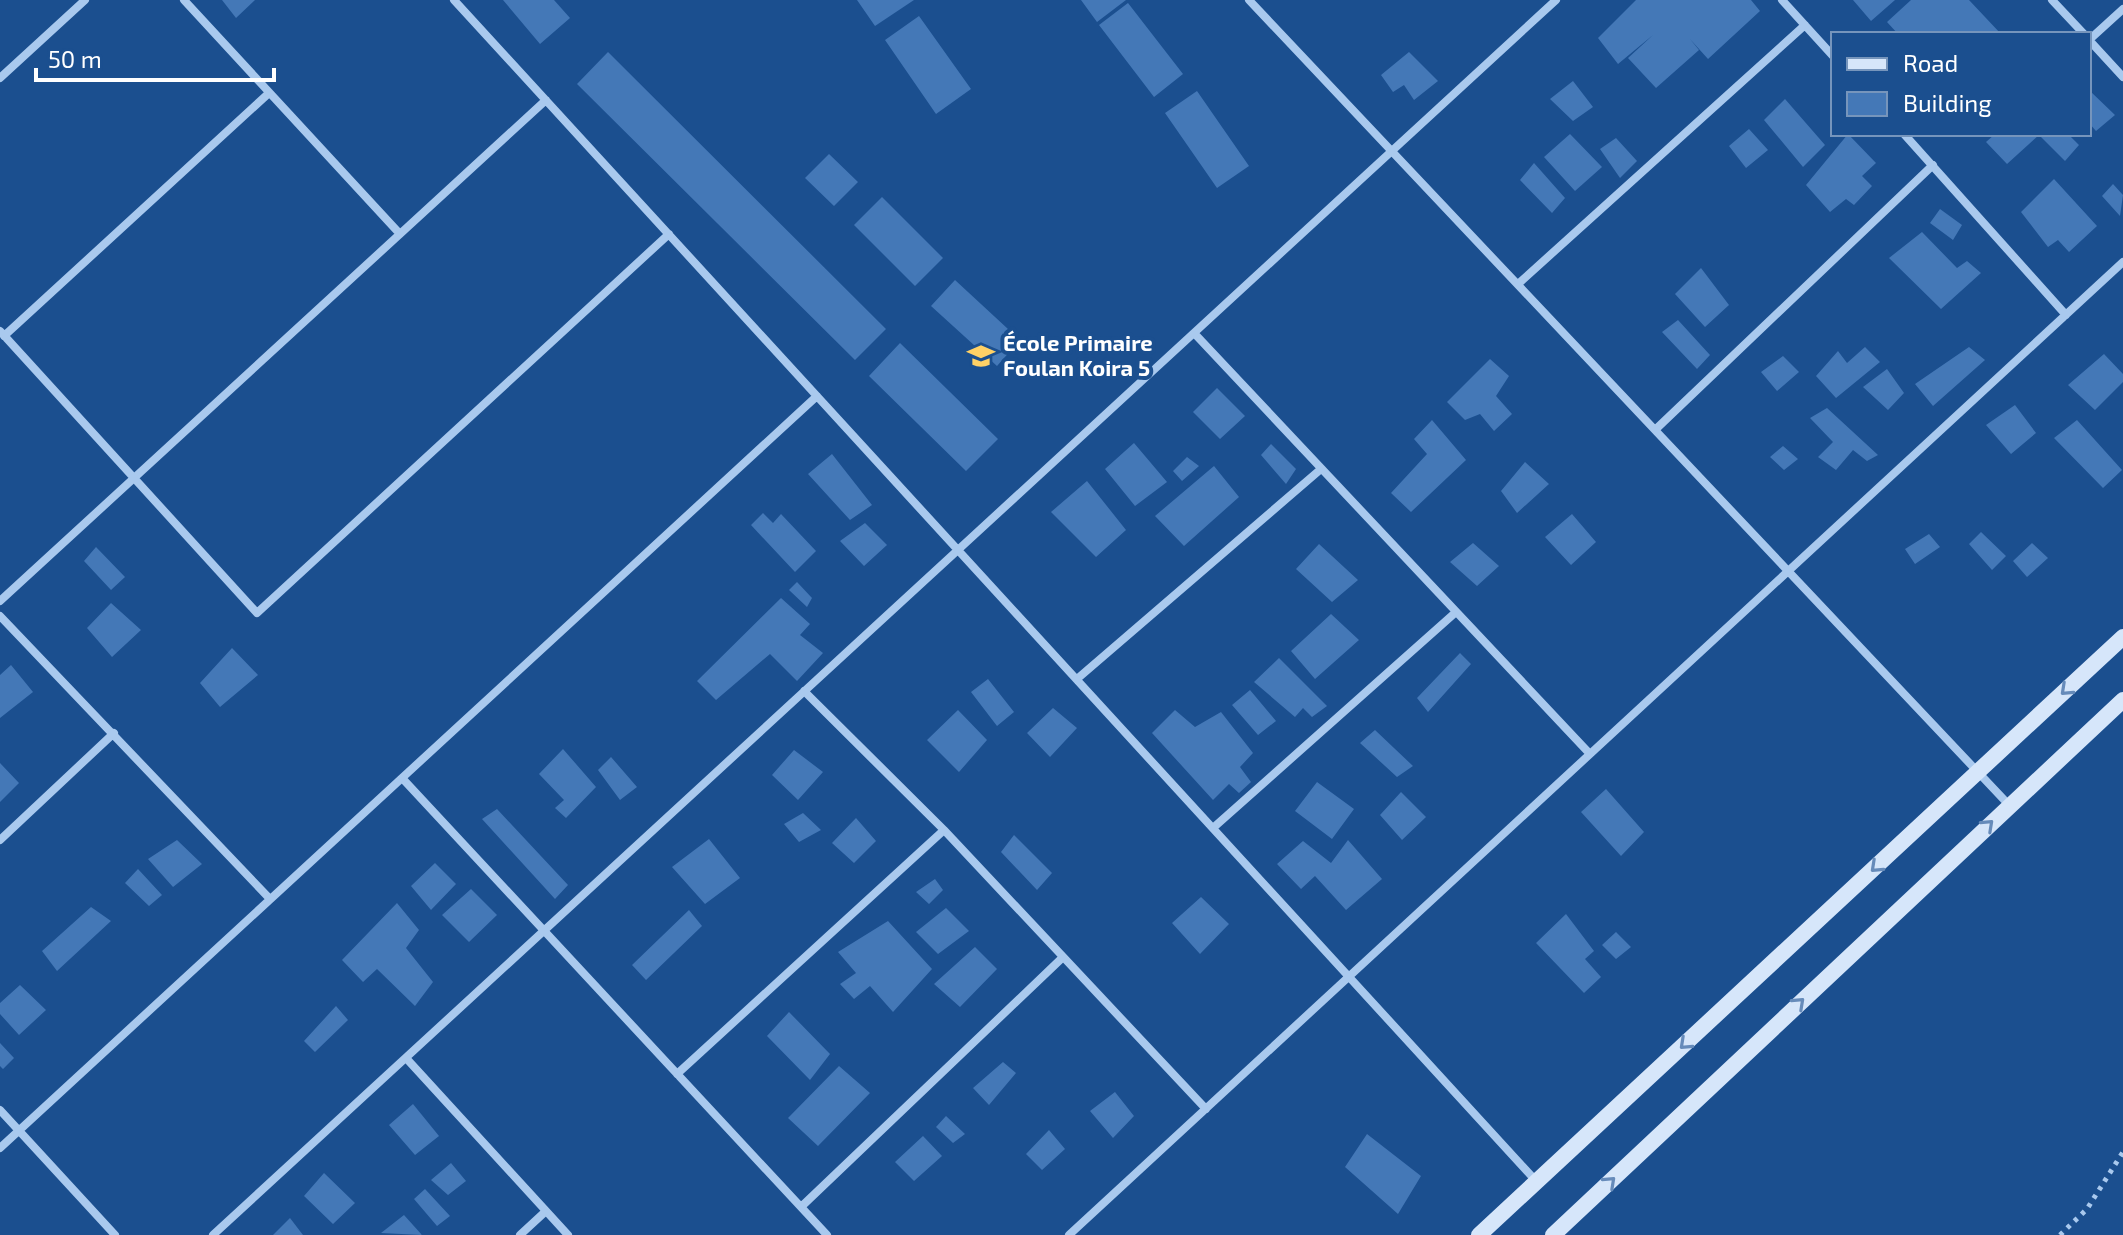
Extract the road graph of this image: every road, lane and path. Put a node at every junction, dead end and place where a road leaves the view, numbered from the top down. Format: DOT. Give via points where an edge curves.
graph roads {
  1 [pos="85,0"];
  2 [pos="184,0"];
  3 [pos="454,0"];
  4 [pos="1249,0"];
  5 [pos="1556,0"];
  6 [pos="1782,0"];
  7 [pos="2052,0"];
  8 [pos="2123,9"];
  9 [pos="1805,25"];
  10 [pos="2082,32"];
  11 [pos="2091,38"];
  12 [pos="2091,42"];
  13 [pos="1831,54"];
  14 [pos="2123,77"];
  15 [pos="0,78"];
  16 [pos="269,93"];
  17 [pos="546,100"];
  18 [pos="1906,136"];
  19 [pos="1392,151"];
  20 [pos="1933,165"];
  21 [pos="400,234"];
  22 [pos="669,234"];
  23 [pos="2123,262"];
  24 [pos="1518,284"];
  25 [pos="2066,315"];
  26 [pos="1194,333"];
  27 [pos="2,334"];
  28 [pos="817,396"];
  29 [pos="1655,430"];
  30 [pos="1321,469"];
  31 [pos="134,478"];
  32 [pos="958,550"];
  33 [pos="1788,571"];
  34 [pos="0,601"];
  35 [pos="1456,612"];
  36 [pos="0,616"];
  37 [pos="2123,637"];
  38 [pos="1077,679"];
  39 [pos="804,691"];
  40 [pos="2123,700"];
  41 [pos="114,733"];
  42 [pos="1590,754"];
  43 [pos="1979,773"];
  44 [pos="402,778"];
  45 [pos="2009,805"];
  46 [pos="1213,828"];
  47 [pos="944,830"];
  48 [pos="0,840"];
  49 [pos="270,899"];
  50 [pos="544,931"];
  51 [pos="1061,959"];
  52 [pos="1349,977"];
  53 [pos="406,1058"];
  54 [pos="677,1074"];
  55 [pos="1206,1109"];
  56 [pos="0,1110"];
  57 [pos="19,1131"];
  58 [pos="0,1148"];
  59 [pos="2123,1152"];
  60 [pos="1536,1181"];
  61 [pos="801,1207"];
  62 [pos="546,1211"];
  63 [pos="115,1235"];
  64 [pos="213,1235"];
  65 [pos="520,1235"];
  66 [pos="568,1235"];
  67 [pos="827,1235"];
  68 [pos="1069,1235"];
  69 [pos="1479,1235"];
  70 [pos="1553,1235"];
  71 [pos="2060,1235"];
  1 -- 15 [label="street"];
  2 -- 16 [label="street"];
  3 -- 17 [label="street"];
  4 -- 19 [label="street"];
  5 -- 19 [label="street"];
  6 -- 9 [label="street"];
  7 -- 10 [label="street"];
  8 -- 11 [label="street"];
  9 -- 13 [label="street"];
  9 -- 24 [label="street"];
  12 -- 14 [label="street"];
  16 -- 21 [label="street"];
  16 -- 27 [label="street"];
  17 -- 21 [label="street"];
  17 -- 22 [label="street"];
  18 -- 20 [label="street"];
  19 -- 24 [label="street"];
  19 -- 26 [label="street"];
  20 -- 25 [label="street"];
  20 -- 29 [label="street"];
  21 -- 31 [label="street"];
  22 -- 28 [label="street"];
  22 -- 31 [label="street" via="257,613"];
  23 -- 25 [label="street"];
  24 -- 29 [label="street"];
  25 -- 33 [label="street"];
  26 -- 30 [label="street"];
  26 -- 32 [label="street"];
  27 -- 31 [label="street"];
  28 -- 32 [label="street"];
  28 -- 44 [label="street"];
  29 -- 33 [label="street"];
  30 -- 35 [label="street"];
  30 -- 38 [label="street"];
  31 -- 34 [label="street"];
  32 -- 38 [label="street"];
  32 -- 39 [label="street"];
  33 -- 42 [label="street"];
  33 -- 43 [label="street"];
  35 -- 42 [label="street"];
  35 -- 46 [label="street"];
  36 -- 41 [label="street"];
  37 -- 43 [label="main road, one-way"];
  38 -- 46 [label="street"];
  39 -- 47 [label="street"];
  39 -- 50 [label="street"];
  40 -- 45 [label="main road"];
  41 -- 48 [label="street"];
  41 -- 49 [label="street"];
  42 -- 52 [label="street"];
  43 -- 45 [label="street"];
  43 -- 60 [label="main road, one-way"];
  44 -- 49 [label="street"];
  44 -- 50 [label="street"];
  70 -- 45 [label="main road, one-way"];
  46 -- 52 [label="street"];
  47 -- 51 [label="street"];
  47 -- 54 [label="street"];
  49 -- 57 [label="street"];
  50 -- 53 [label="street"];
  50 -- 54 [label="street"];
  51 -- 55 [label="street"];
  51 -- 61 [label="street"];
  52 -- 55 [label="street"];
  52 -- 60 [label="street"];
  53 -- 62 [label="street"];
  53 -- 64 [label="street"];
  54 -- 61 [label="street"];
  55 -- 68 [label="street"];
  56 -- 57 [label="street"];
  57 -- 58 [label="street"];
  57 -- 63 [label="street"];
  59 -- 71 [label="path" via="2087,1209"];
  60 -- 69 [label="main road"];
  61 -- 67 [label="street"];
  62 -- 65 [label="street"];
  62 -- 66 [label="street"];
}
